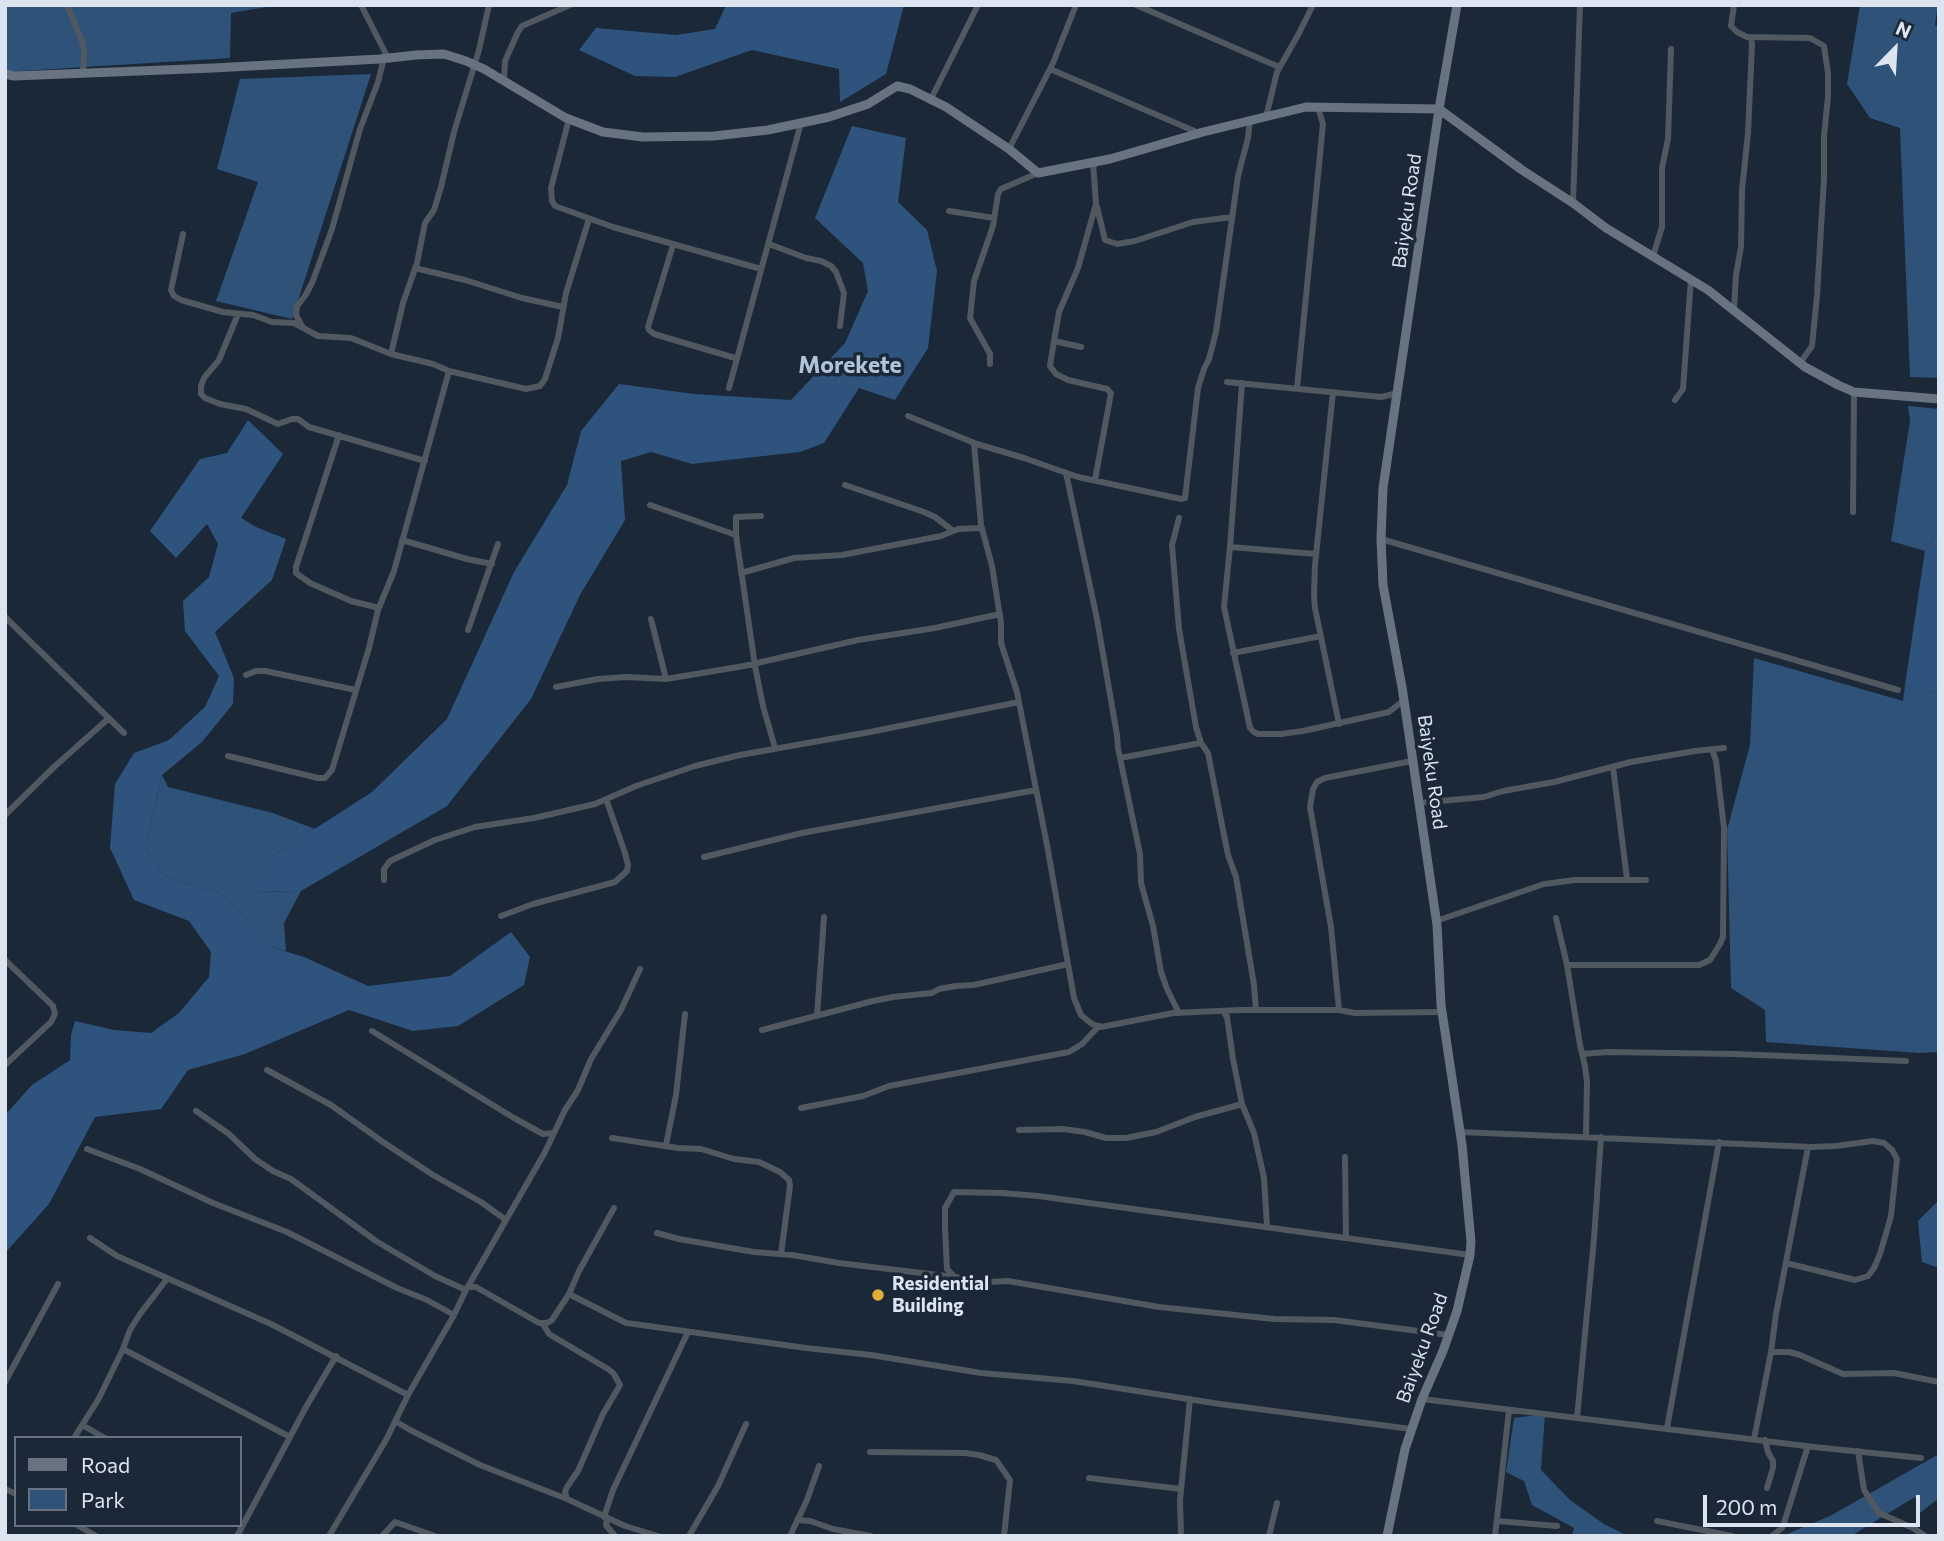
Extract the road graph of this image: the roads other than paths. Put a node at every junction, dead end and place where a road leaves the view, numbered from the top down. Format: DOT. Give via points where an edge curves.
graph roads {
  1 [pos="67,5"];
  2 [pos="361,5"];
  3 [pos="489,5"];
  4 [pos="570,5"];
  5 [pos="978,5"];
  6 [pos="1076,5"];
  7 [pos="1136,5"];
  8 [pos="1312,5"];
  9 [pos="1457,5"];
  10 [pos="1580,5"];
  11 [pos="1734,5"];
  12 [pos="1751,37"];
  13 [pos="1671,49"];
  14 [pos="386,58"];
  15 [pos="474,64"];
  16 [pos="1279,67"];
  17 [pos="1050,69"];
  18 [pos="83,73"];
  19 [pos="5,74"];
  20 [pos="504,80"];
  21 [pos="931,99"];
  22 [pos="1318,107"];
  23 [pos="1333,107"];
  24 [pos="1440,108"];
  25 [pos="1266,117"];
  26 [pos="569,119"];
  27 [pos="1250,120"];
  28 [pos="801,123"];
  29 [pos="1323,124"];
  30 [pos="1199,133"];
  31 [pos="1009,149"];
  32 [pos="1093,162"];
  33 [pos="1038,173"];
  34 [pos="1573,203"];
  35 [pos="1096,204"];
  36 [pos="949,211"];
  37 [pos="1232,217"];
  38 [pos="994,218"];
  39 [pos="589,219"];
  40 [pos="183,233"];
  41 [pos="769,244"];
  42 [pos="673,245"];
  43 [pos="1653,256"];
  44 [pos="415,268"];
  45 [pos="761,270"];
  46 [pos="1691,279"];
  47 [pos="563,307"];
  48 [pos="1734,310"];
  49 [pos="238,314"];
  50 [pos="302,326"];
  51 [pos="841,326"];
  52 [pos="1054,341"];
  53 [pos="1081,347"];
  54 [pos="391,354"];
  55 [pos="736,358"];
  56 [pos="1800,363"];
  57 [pos="990,364"];
  58 [pos="449,371"];
  59 [pos="1227,382"];
  60 [pos="1242,383"];
  61 [pos="729,388"];
  62 [pos="1297,388"];
  63 [pos="1333,392"];
  64 [pos="1854,392"];
  65 [pos="1397,398"];
  66 [pos="1939,399"];
  67 [pos="1675,400"];
  68 [pos="908,416"];
  69 [pos="339,435"];
  70 [pos="974,443"];
  71 [pos="425,461"];
  72 [pos="1066,473"];
  73 [pos="1095,480"];
  74 [pos="845,485"];
  75 [pos="650,505"];
  76 [pos="1853,512"];
  77 [pos="761,516"];
  78 [pos="1179,518"];
  79 [pos="982,528"];
  80 [pos="952,530"];
  81 [pos="736,535"];
  82 [pos="1381,539"];
  83 [pos="402,540"];
  84 [pos="498,544"];
  85 [pos="1230,547"];
  86 [pos="1316,554"];
  87 [pos="492,564"];
  88 [pos="741,573"];
  89 [pos="379,608"];
  90 [pos="1000,614"];
  91 [pos="5,617"];
  92 [pos="652,618"];
  93 [pos="468,630"];
  94 [pos="1321,636"];
  95 [pos="1233,653"];
  96 [pos="754,663"];
  97 [pos="246,675"];
  98 [pos="666,679"];
  99 [pos="556,687"];
  100 [pos="356,690"];
  101 [pos="1898,690"];
  102 [pos="1404,701"];
  103 [pos="1018,702"];
  104 [pos="1389,712"];
  105 [pos="1406,717"];
  106 [pos="109,718"];
  107 [pos="1339,724"];
  108 [pos="124,733"];
  109 [pos="1201,743"];
  110 [pos="775,748"];
  111 [pos="1724,748"];
  112 [pos="1712,749"];
  113 [pos="228,757"];
  114 [pos="1120,758"];
  115 [pos="1412,761"];
  116 [pos="1613,767"];
  117 [pos="1036,790"];
  118 [pos="606,799"];
  119 [pos="1419,803"];
  120 [pos="5,815"];
  121 [pos="704,857"];
  122 [pos="1627,879"];
  123 [pos="384,880"];
  124 [pos="1646,880"];
  125 [pos="501,916"];
  126 [pos="824,917"];
  127 [pos="1556,918"];
  128 [pos="1436,921"];
  129 [pos="5,960"];
  130 [pos="1068,964"];
  131 [pos="1567,965"];
  132 [pos="640,969"];
  133 [pos="1173,1002"];
  134 [pos="1256,1010"];
  135 [pos="1339,1010"];
  136 [pos="1442,1012"];
  137 [pos="1179,1013"];
  138 [pos="1227,1013"];
  139 [pos="685,1014"];
  140 [pos="1167,1014"];
  141 [pos="817,1016"];
  142 [pos="1099,1026"];
  143 [pos="762,1030"];
  144 [pos="372,1031"];
  145 [pos="1582,1054"];
  146 [pos="1906,1061"];
  147 [pos="5,1065"];
  148 [pos="267,1070"];
  149 [pos="1242,1104"];
  150 [pos="801,1108"];
  151 [pos="196,1111"];
  152 [pos="1019,1130"];
  153 [pos="1460,1132"];
  154 [pos="554,1133"];
  155 [pos="543,1134"];
  156 [pos="1586,1137"];
  157 [pos="612,1138"];
  158 [pos="1601,1138"];
  159 [pos="1719,1142"];
  160 [pos="549,1144"];
  161 [pos="666,1145"];
  162 [pos="1808,1147"];
  163 [pos="87,1149"];
  164 [pos="1345,1157"];
  165 [pos="614,1208"];
  166 [pos="506,1220"];
  167 [pos="1267,1226"];
  168 [pos="657,1233"];
  169 [pos="90,1238"];
  170 [pos="1346,1238"];
  171 [pos="781,1254"];
  172 [pos="1470,1255"];
  173 [pos="1786,1264"];
  174 [pos="947,1269"];
  175 [pos="941,1276"];
  176 [pos="955,1278"];
  177 [pos="167,1279"];
  178 [pos="58,1283"];
  179 [pos="471,1286"];
  180 [pos="569,1294"];
  181 [pos="454,1315"];
  182 [pos="543,1324"];
  183 [pos="688,1332"];
  184 [pos="1449,1335"];
  185 [pos="123,1349"];
  186 [pos="1772,1352"];
  187 [pos="336,1356"];
  188 [pos="5,1382"];
  189 [pos="1939,1382"];
  190 [pos="408,1395"];
  191 [pos="1190,1399"];
  192 [pos="1422,1399"];
  193 [pos="1509,1410"];
  194 [pos="1577,1418"];
  195 [pos="395,1421"];
  196 [pos="746,1424"];
  197 [pos="82,1425"];
  198 [pos="1667,1428"];
  199 [pos="1412,1429"];
  200 [pos="75,1436"];
  201 [pos="101,1436"];
  202 [pos="290,1437"];
  203 [pos="1754,1438"];
  204 [pos="1765,1440"];
  205 [pos="1808,1446"];
  206 [pos="1857,1451"];
  207 [pos="870,1452"];
  208 [pos="1921,1458"];
  209 [pos="819,1466"];
  210 [pos="1089,1478"];
  211 [pos="1181,1489"];
  212 [pos="1767,1489"];
  213 [pos="567,1499"];
  214 [pos="1277,1503"];
  215 [pos="803,1508"];
  216 [pos="242,1510"];
  217 [pos="247,1514"];
  218 [pos="605,1517"];
  219 [pos="797,1520"];
  220 [pos="810,1521"];
  221 [pos="1497,1521"];
  222 [pos="1657,1521"];
  223 [pos="242,1525"];
  224 [pos="1557,1526"];
  225 [pos="80,1527"];
  226 [pos="96,1536"];
  227 [pos="329,1536"];
  228 [pos="382,1536"];
  229 [pos="435,1536"];
  230 [pos="615,1536"];
  231 [pos="658,1536"];
  232 [pos="689,1536"];
  233 [pos="789,1536"];
  234 [pos="871,1536"];
  235 [pos="1004,1536"];
  236 [pos="1181,1536"];
  237 [pos="1269,1536"];
  238 [pos="1387,1536"];
  239 [pos="1496,1536"];
  240 [pos="1732,1536"];
  241 [pos="1772,1536"];
  242 [pos="1925,1536"];
  1 -- 18 [label="street" via="82,41"];
  2 -- 14 [label="street"];
  3 -- 15 [label="street"];
  4 -- 20 [label="street" via="522,26 505,61"];
  5 -- 21 [label="street"];
  6 -- 17 [label="street"];
  7 -- 16 [label="street"];
  8 -- 16 [label="street"];
  9 -- 24 [label="street, Baiyeku Road"];
  10 -- 34 [label="street"];
  11 -- 12 [label="street" via="1731,26"];
  12 -- 48 [label="street"];
  12 -- 56 [label="street" via="1813,39 1824,46 1826,59 1828,97 1812,346"];
  13 -- 43 [label="street" via="1662,227"];
  14 -- 15 [label="street" via="444,54"];
  14 -- 18 [label="street"];
  14 -- 50 [label="street" via="332,229 312,283 297,306"];
  15 -- 20 [label="street"];
  15 -- 44 [label="street"];
  16 -- 25 [label="street"];
  17 -- 30 [label="street"];
  17 -- 31 [label="street"];
  18 -- 19 [label="street"];
  20 -- 26 [label="street"];
  21 -- 28 [label="street" via="897,86 868,104"];
  21 -- 31 [label="street"];
  22 -- 23 [label="street"];
  22 -- 25 [label="street"];
  22 -- 29 [label="street"];
  23 -- 24 [label="street"];
  23 -- 29 [label="street"];
  24 -- 34 [label="street"];
  24 -- 65 [label="street, Baiyeku Road"];
  25 -- 27 [label="street"];
  26 -- 28 [label="street" via="603,132 643,137 714,136"];
  26 -- 39 [label="street" via="551,188 552,201"];
  27 -- 30 [label="street"];
  27 -- 37 [label="street"];
  28 -- 41 [label="street"];
  29 -- 62 [label="street"];
  30 -- 32 [label="street"];
  31 -- 33 [label="street"];
  32 -- 33 [label="street"];
  32 -- 35 [label="street"];
  33 -- 38 [label="street" via="1001,189"];
  34 -- 43 [label="street"];
  35 -- 37 [label="street" via="1105,240 1117,244 1193,222"];
  35 -- 52 [label="street" via="1078,268 1059,312"];
  36 -- 38 [label="street"];
  37 -- 73 [label="street" via="1216,332 1198,388 1185,498"];
  38 -- 57 [label="street" via="970,307 970,318 990,354"];
  39 -- 42 [label="street"];
  39 -- 47 [label="street"];
  40 -- 49 [label="street" via="172,285 174,296"];
  41 -- 45 [label="street"];
  41 -- 51 [label="street" via="821,261 836,272 844,293"];
  42 -- 45 [label="street"];
  42 -- 55 [label="street" via="649,330"];
  43 -- 46 [label="street"];
  44 -- 47 [label="street"];
  44 -- 54 [label="street"];
  45 -- 55 [label="street"];
  46 -- 48 [label="street"];
  46 -- 67 [label="street" via="1683,389"];
  47 -- 58 [label="street" via="557,344 540,386 517,388"];
  48 -- 56 [label="street"];
  49 -- 50 [label="street"];
  49 -- 69 [label="street" via="219,360 204,378 201,394 278,424 298,419"];
  50 -- 54 [label="street" via="318,336 351,338"];
  52 -- 53 [label="street"];
  52 -- 73 [label="street" via="1050,366 1056,374 1111,393"];
  54 -- 58 [label="street"];
  55 -- 61 [label="street"];
  56 -- 64 [label="street"];
  58 -- 71 [label="street"];
  59 -- 60 [label="street"];
  60 -- 62 [label="street"];
  60 -- 85 [label="street"];
  62 -- 63 [label="street"];
  63 -- 65 [label="street"];
  63 -- 86 [label="street"];
  64 -- 66 [label="street"];
  64 -- 76 [label="street"];
  65 -- 82 [label="street, Baiyeku Road" via="1383,488"];
  68 -- 70 [label="street"];
  69 -- 71 [label="street"];
  69 -- 89 [label="street" via="296,573 351,601"];
  70 -- 72 [label="street"];
  70 -- 79 [label="street"];
  71 -- 83 [label="street"];
  72 -- 73 [label="street"];
  72 -- 114 [label="street"];
  74 -- 80 [label="street" via="925,512"];
  75 -- 81 [label="street"];
  77 -- 81 [label="street" via="736,517"];
  78 -- 109 [label="street" via="1172,545 1179,629"];
  79 -- 80 [label="street"];
  79 -- 90 [label="street"];
  80 -- 88 [label="street" via="878,550 794,558"];
  81 -- 88 [label="street"];
  82 -- 101 [label="street"];
  82 -- 102 [label="street, Baiyeku Road" via="1383,585"];
  83 -- 87 [label="street"];
  83 -- 89 [label="street"];
  84 -- 87 [label="street"];
  85 -- 86 [label="street"];
  85 -- 95 [label="street" via="1224,607"];
  86 -- 94 [label="street" via="1314,596"];
  87 -- 93 [label="street"];
  88 -- 96 [label="street"];
  89 -- 100 [label="street"];
  90 -- 96 [label="street"];
  90 -- 103 [label="street" via="1001,643"];
  91 -- 106 [label="street"];
  92 -- 98 [label="street"];
  94 -- 95 [label="street"];
  94 -- 107 [label="street"];
  95 -- 107 [label="street" via="1254,732 1281,734"];
  96 -- 98 [label="street"];
  96 -- 110 [label="street"];
  97 -- 100 [label="street" via="265,671"];
  98 -- 99 [label="street" via="617,677"];
  100 -- 113 [label="street" via="332,770 325,778"];
  102 -- 104 [label="street"];
  102 -- 105 [label="street, Baiyeku Road"];
  103 -- 110 [label="street"];
  103 -- 117 [label="street"];
  104 -- 105 [label="street"];
  104 -- 107 [label="street"];
  105 -- 115 [label="street, Baiyeku Road"];
  106 -- 108 [label="street"];
  106 -- 120 [label="street"];
  109 -- 114 [label="street"];
  109 -- 134 [label="street" via="1208,753 1236,877"];
  110 -- 118 [label="street" via="695,766"];
  111 -- 112 [label="street"];
  112 -- 116 [label="street"];
  112 -- 131 [label="street" via="1724,828 1723,937 1710,960 1699,965"];
  114 -- 133 [label="street" via="1140,854 1141,883 1161,972"];
  115 -- 119 [label="street, Baiyeku Road"];
  115 -- 135 [label="street" via="1325,778 1313,789 1310,807 1331,927"];
  116 -- 119 [label="street" via="1484,797"];
  116 -- 122 [label="street"];
  117 -- 121 [label="street" via="802,833"];
  117 -- 130 [label="street"];
  118 -- 123 [label="street" via="435,840 390,861 383,869"];
  118 -- 125 [label="street" via="627,871 615,882"];
  119 -- 128 [label="street, Baiyeku Road"];
  122 -- 124 [label="street"];
  122 -- 128 [label="street" via="1544,884"];
  126 -- 141 [label="street"];
  127 -- 131 [label="street"];
  128 -- 136 [label="street, Baiyeku Road"];
  129 -- 147 [label="street" via="53,1006 55,1014"];
  130 -- 141 [label="street"];
  130 -- 142 [label="street" via="1077,1008 1086,1020"];
  131 -- 145 [label="street"];
  132 -- 154 [label="street"];
  133 -- 137 [label="street"];
  133 -- 140 [label="street"];
  134 -- 135 [label="street"];
  134 -- 138 [label="street"];
  135 -- 136 [label="street"];
  136 -- 153 [label="street, Baiyeku Road"];
  137 -- 138 [label="street"];
  137 -- 140 [label="street"];
  138 -- 149 [label="street"];
  139 -- 161 [label="street"];
  140 -- 142 [label="street"];
  141 -- 143 [label="street"];
  142 -- 150 [label="street" via="1069,1052"];
  144 -- 155 [label="street"];
  145 -- 146 [label="street"];
  145 -- 156 [label="street" via="1587,1083"];
  148 -- 166 [label="street" via="331,1105"];
  149 -- 152 [label="street" via="1126,1138 1063,1129"];
  149 -- 167 [label="street" via="1264,1178"];
  151 -- 179 [label="street" via="255,1158 376,1241 435,1276"];
  153 -- 156 [label="street"];
  153 -- 172 [label="street, Baiyeku Road"];
  154 -- 155 [label="street"];
  154 -- 160 [label="street"];
  155 -- 160 [label="street"];
  156 -- 158 [label="street"];
  157 -- 161 [label="street"];
  158 -- 159 [label="street"];
  158 -- 194 [label="street"];
  159 -- 162 [label="street"];
  159 -- 198 [label="street"];
  160 -- 166 [label="street"];
  161 -- 171 [label="street" via="759,1162 785,1175 790,1186"];
  162 -- 173 [label="street"];
  162 -- 173 [label="street" via="1884,1143 1897,1159 1891,1216 1868,1276 1839,1278"];
  163 -- 181 [label="street" via="287,1232"];
  164 -- 170 [label="street"];
  165 -- 180 [label="street"];
  166 -- 179 [label="street"];
  167 -- 170 [label="street"];
  167 -- 174 [label="street" via="1002,1192 954,1192 945,1213"];
  168 -- 171 [label="street"];
  169 -- 177 [label="street"];
  170 -- 172 [label="street"];
  171 -- 175 [label="street"];
  172 -- 184 [label="street, Baiyeku Road"];
  173 -- 186 [label="street"];
  174 -- 175 [label="street"];
  174 -- 176 [label="street"];
  175 -- 176 [label="street"];
  176 -- 184 [label="street" via="1008,1281 1185,1310 1334,1320"];
  177 -- 185 [label="street" via="135,1322"];
  177 -- 187 [label="street"];
  178 -- 188 [label="street"];
  179 -- 181 [label="street"];
  179 -- 182 [label="street"];
  180 -- 182 [label="street" via="552,1320"];
  180 -- 183 [label="street" via="625,1323"];
  181 -- 190 [label="street"];
  182 -- 213 [label="street" via="549,1334 608,1369 620,1385 567,1487"];
  183 -- 191 [label="street"];
  183 -- 218 [label="street" via="612,1490"];
  184 -- 192 [label="street, Baiyeku Road"];
  185 -- 197 [label="street"];
  185 -- 202 [label="street"];
  186 -- 189 [label="street" via="1800,1355 1843,1374 1895,1373"];
  186 -- 203 [label="street"];
  187 -- 190 [label="street"];
  187 -- 202 [label="street"];
  190 -- 195 [label="street"];
  191 -- 199 [label="street"];
  191 -- 211 [label="street"];
  192 -- 193 [label="street"];
  192 -- 199 [label="street, Baiyeku Road"];
  193 -- 194 [label="street"];
  193 -- 221 [label="street"];
  194 -- 198 [label="street"];
  195 -- 213 [label="street" via="480,1465"];
  195 -- 227 [label="street"];
  196 -- 232 [label="street"];
  197 -- 200 [label="street"];
  197 -- 201 [label="street"];
  198 -- 203 [label="street"];
  199 -- 238 [label="street, Baiyeku Road"];
  202 -- 217 [label="street"];
  203 -- 204 [label="street"];
  204 -- 205 [label="street"];
  204 -- 212 [label="street" via="1773,1461"];
  205 -- 206 [label="street"];
  205 -- 241 [label="street" via="1782,1528"];
  206 -- 208 [label="street"];
  206 -- 242 [label="street" via="1864,1490 1879,1513"];
  207 -- 235 [label="street" via="965,1453 996,1460 1010,1480"];
  209 -- 215 [label="street"];
  210 -- 211 [label="street"];
  211 -- 236 [label="street"];
  213 -- 218 [label="street"];
  214 -- 237 [label="street"];
  215 -- 219 [label="street"];
  215 -- 220 [label="street"];
  216 -- 217 [label="street"];
  217 -- 223 [label="street"];
  218 -- 230 [label="street"];
  218 -- 231 [label="street"];
  219 -- 220 [label="street"];
  219 -- 233 [label="street"];
  220 -- 234 [label="street"];
  221 -- 224 [label="street"];
  221 -- 239 [label="street"];
  222 -- 240 [label="street"];
  225 -- 226 [label="street"];
  228 -- 229 [label="street" via="395,1522"];
}
